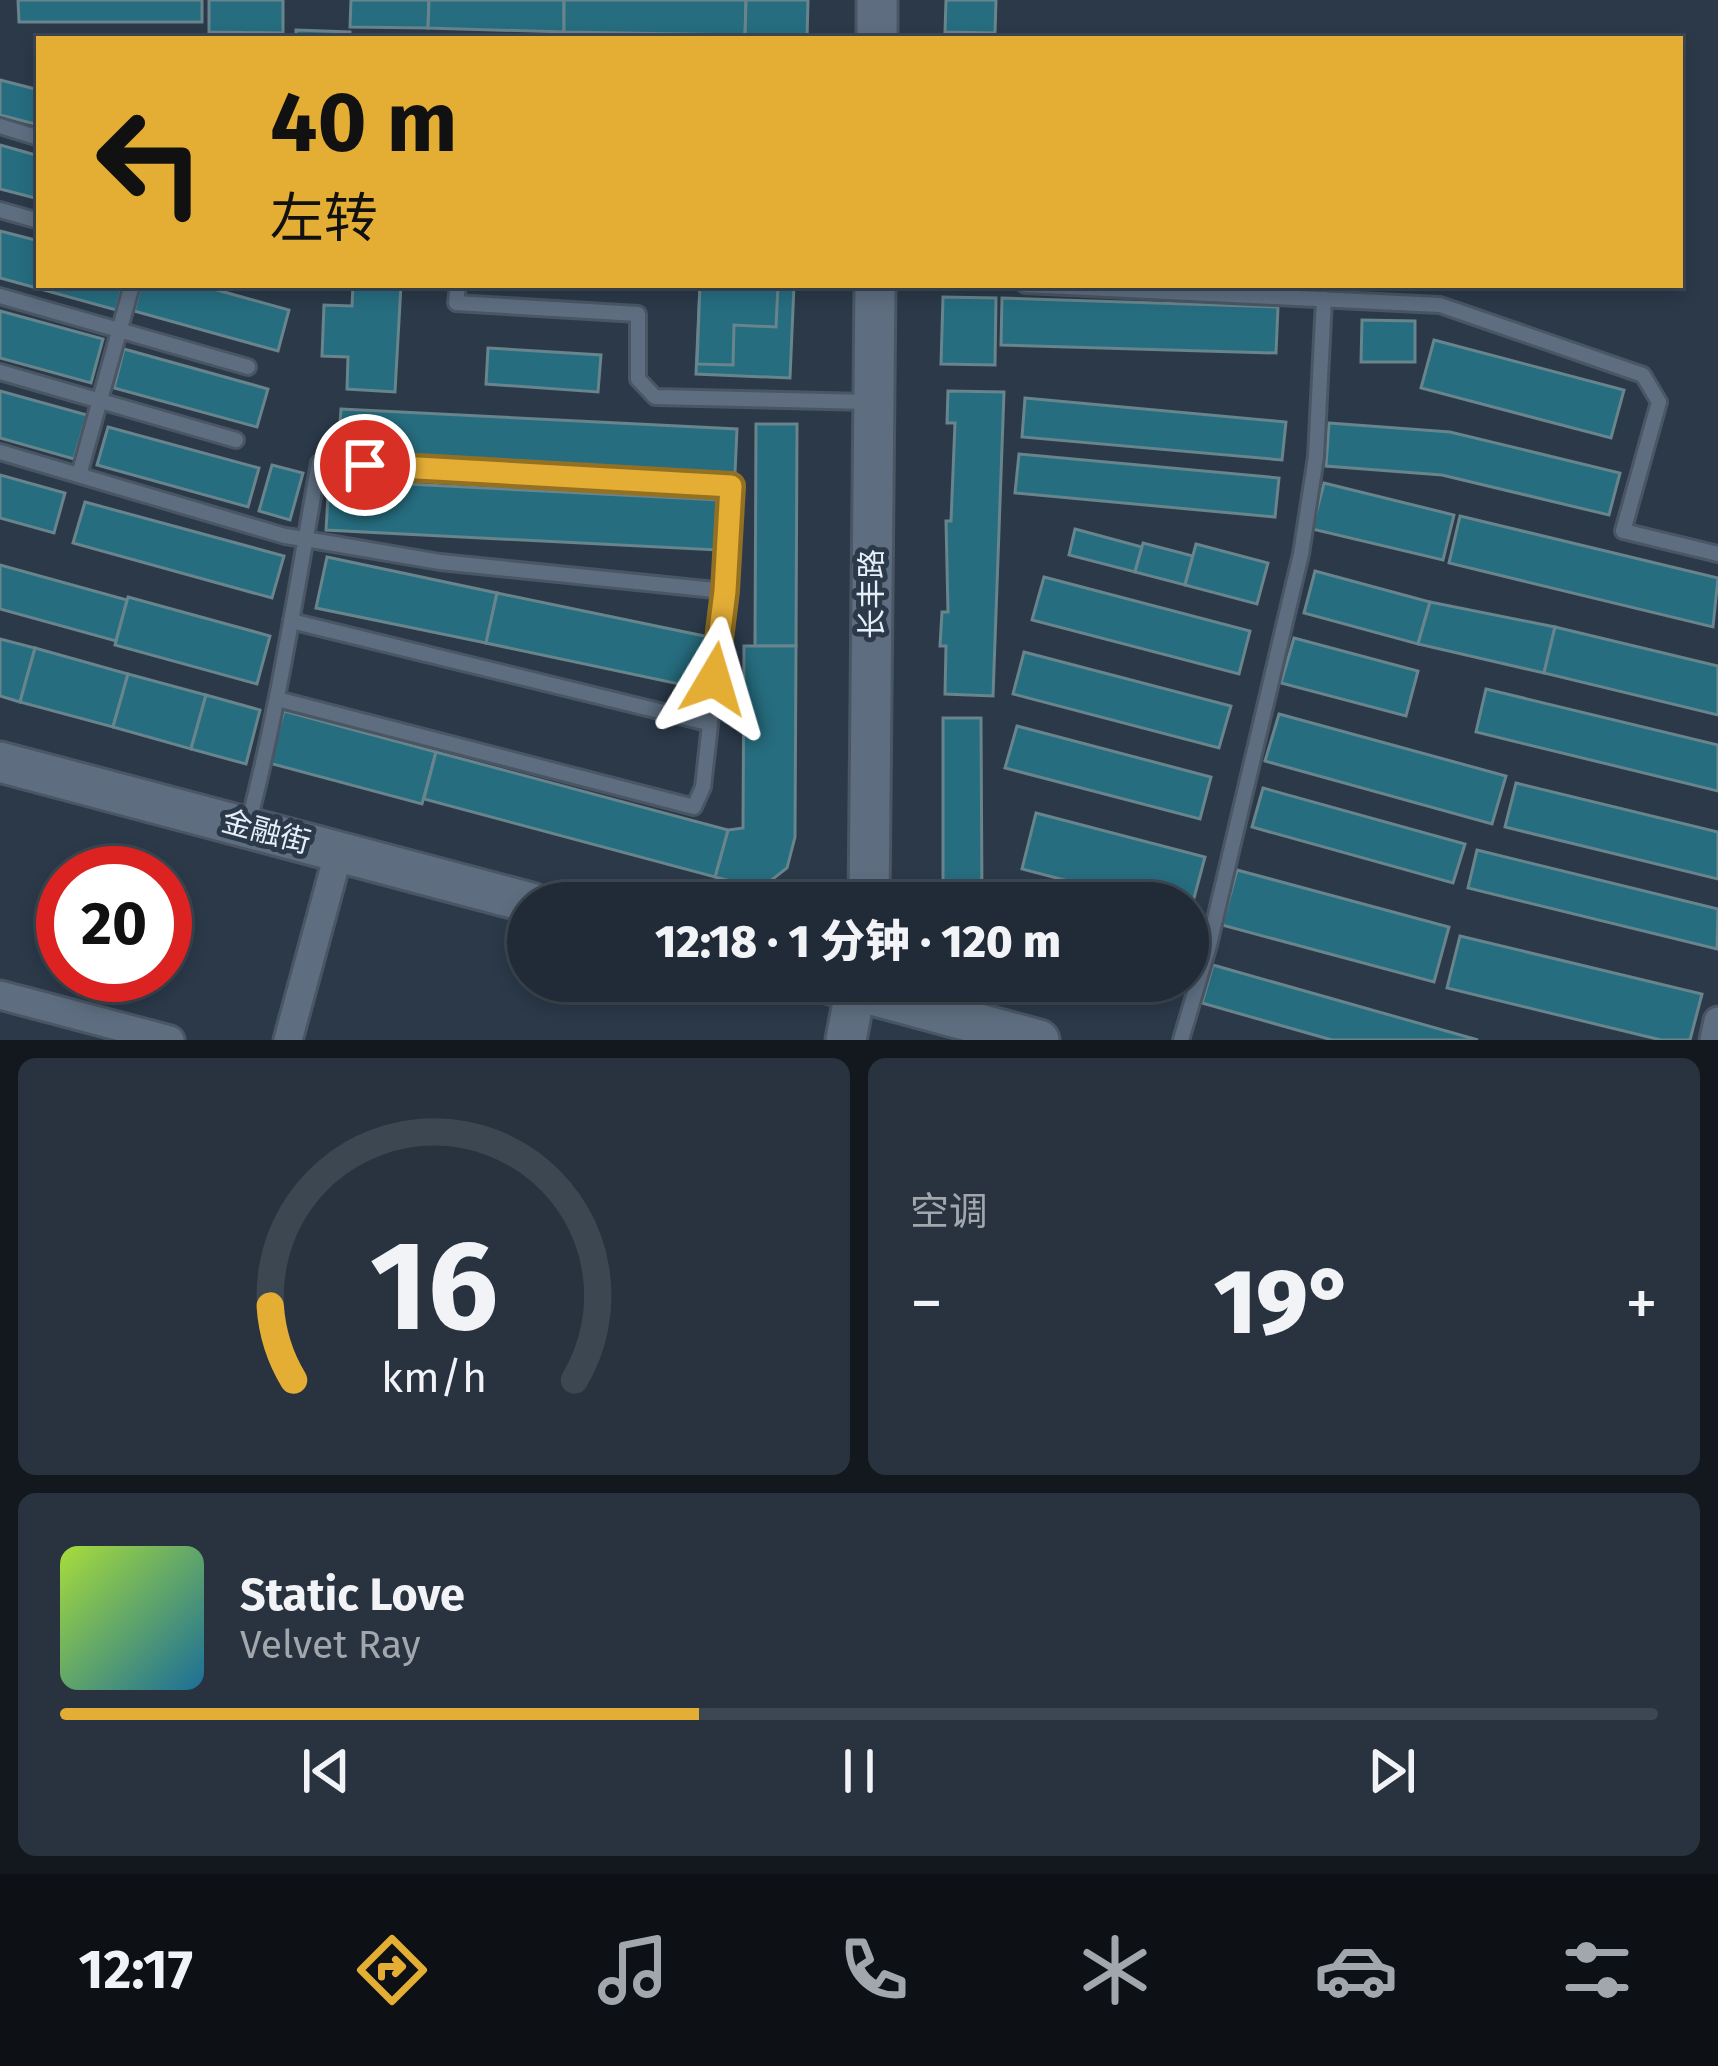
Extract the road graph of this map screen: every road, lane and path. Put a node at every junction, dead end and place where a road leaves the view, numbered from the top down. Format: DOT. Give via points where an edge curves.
graph roads {
  1 [pos="877,0"];
  2 [pos="877,36"];
  3 [pos="0,126"];
  4 [pos="36,137"];
  5 [pos="0,210"];
  6 [pos="36,220"];
  7 [pos="131,288"];
  8 [pos="458,288"];
  9 [pos="875,288"];
  10 [pos="1089,288"];
  11 [pos="0,296"];
  12 [pos="1324,299"];
  13 [pos="120,330"];
  14 [pos="248,367"];
  15 [pos="0,372"];
  16 [pos="100,400"];
  17 [pos="874,402"];
  18 [pos="236,440"];
  19 [pos="0,452"];
  20 [pos="79,475"];
  21 [pos="305,539"];
  22 [pos="1718,554"];
  23 [pos="725,591"];
  24 [pos="291,621"];
  25 [pos="277,698"];
  26 [pos="708,723"];
  27 [pos="0,762"];
  28 [pos="247,827"];
  29 [pos="339,851"];
  30 [pos="869,882"];
  31 [pos="507,896"];
  32 [pos="0,995"];
  33 [pos="845,1002"];
  34 [pos="907,1002"];
  35 [pos="1718,1021"];
  36 [pos="170,1040"];
  37 [pos="288,1040"];
  38 [pos="846,1040"];
  39 [pos="1039,1040"];
  40 [pos="1181,1040"];
  41 [pos="1714,1040"];
  1 -- 2 [label="street"];
  3 -- 4 [label="lane"];
  5 -- 6 [label="lane"];
  7 -- 13 [label="lane"];
  8 -- 17 [label="lane" via="457,303 638,314 638,379 655,397"];
  9 -- 17 [label="street, 长丰路"];
  10 -- 12 [label="lane"];
  11 -- 13 [label="lane"];
  12 -- 22 [label="lane" via="1440,304 1643,375 1659,402 1624,531"];
  12 -- 40 [label="lane" via="1316,457 1301,554"];
  13 -- 14 [label="lane"];
  13 -- 16 [label="lane"];
  15 -- 16 [label="lane"];
  16 -- 18 [label="lane"];
  16 -- 20 [label="lane"];
  17 -- 30 [label="street, 长丰路"];
  19 -- 20 [label="lane"];
  20 -- 21 [label="lane"];
  21 -- 23 [label="lane" via="440,562"];
  21 -- 23 [label="lane" via="319,463 731,486"];
  21 -- 24 [label="lane"];
  23 -- 26 [label="lane"];
  24 -- 25 [label="lane"];
  24 -- 26 [label="lane"];
  25 -- 26 [label="lane" via="694,807"];
  25 -- 28 [label="lane"];
  27 -- 28 [label="street, 金融街"];
  28 -- 29 [label="street, 金融街"];
  29 -- 31 [label="street, 金融街"];
  29 -- 37 [label="street"];
  32 -- 36 [label="street"];
  33 -- 38 [label="street"];
  34 -- 39 [label="street"];
  35 -- 41 [label="street"];
}
